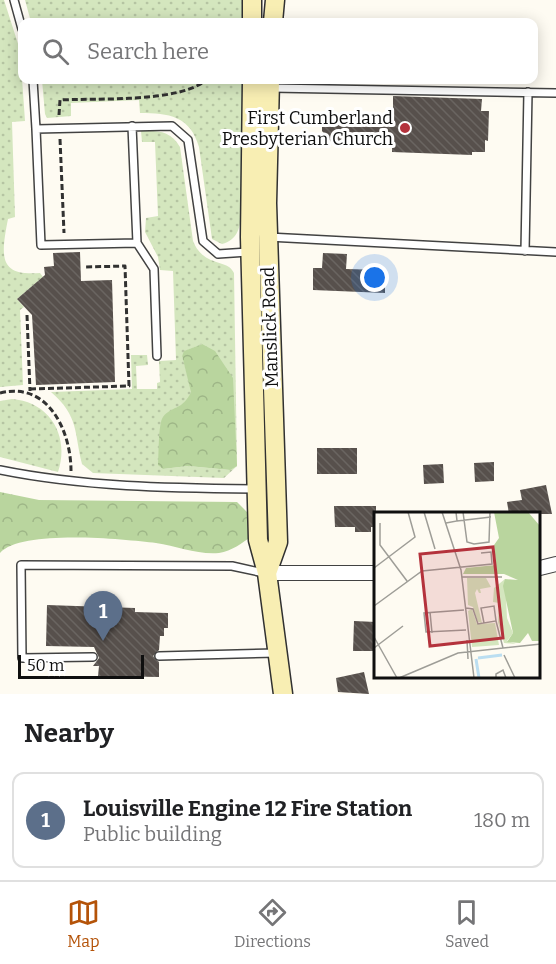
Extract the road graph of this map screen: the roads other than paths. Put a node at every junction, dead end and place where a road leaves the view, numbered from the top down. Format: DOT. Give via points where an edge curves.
graph roads {
  1 [pos="14,0"];
  2 [pos="252,0"];
  3 [pos="275,0"];
  4 [pos="19,18"];
  5 [pos="252,18"];
  6 [pos="273,18"];
  7 [pos="33,84"];
  8 [pos="252,84"];
  9 [pos="270,84"];
  10 [pos="528,92"];
  11 [pos="556,93"];
  12 [pos="132,126"];
  13 [pos="36,129"];
  14 [pos="267,237"];
  15 [pos="137,243"];
  16 [pos="525,251"];
  17 [pos="251,252"];
  18 [pos="556,252"];
  19 [pos="157,356"];
  20 [pos="0,470"];
  21 [pos="257,489"];
  22 [pos="556,564"];
  23 [pos="541,567"];
  24 [pos="267,573"];
  25 [pos="374,573"];
  26 [pos="276,653"];
  27 [pos="159,656"];
  28 [pos="93,657"];
  29 [pos="283,694"];
  1 -- 4 [label="lane"];
  2 -- 5 [label="main road"];
  3 -- 6 [label="main road"];
  7 -- 13 [label="lane"];
  8 -- 17 [label="main road, Manslick Road"];
  9 -- 10 [label="lane"];
  9 -- 14 [label="main road, Manslick Road"];
  10 -- 11 [label="lane"];
  10 -- 16 [label="lane"];
  12 -- 13 [label="lane"];
  12 -- 15 [label="lane"];
  12 -- 17 [label="lane" via="172,126 189,140 203,241 218,254"];
  13 -- 15 [label="lane" via="41,245"];
  14 -- 16 [label="lane"];
  14 -- 24 [label="main road, Manslick Road" via="278,542"];
  15 -- 19 [label="lane" via="153,269"];
  16 -- 18 [label="lane"];
  17 -- 21 [label="main road, Manslick Road"];
  20 -- 21 [label="lane" via="53,481"];
  21 -- 24 [label="main road, Manslick Road" via="258,540"];
  22 -- 23 [label="street"];
  24 -- 25 [label="street"];
  24 -- 26 [label="main road, Manslick Road"];
  24 -- 28 [label="lane" via="232,566 21,565 22,658"];
  26 -- 27 [label="lane"];
  26 -- 29 [label="main road, Manslick Road"];
}
